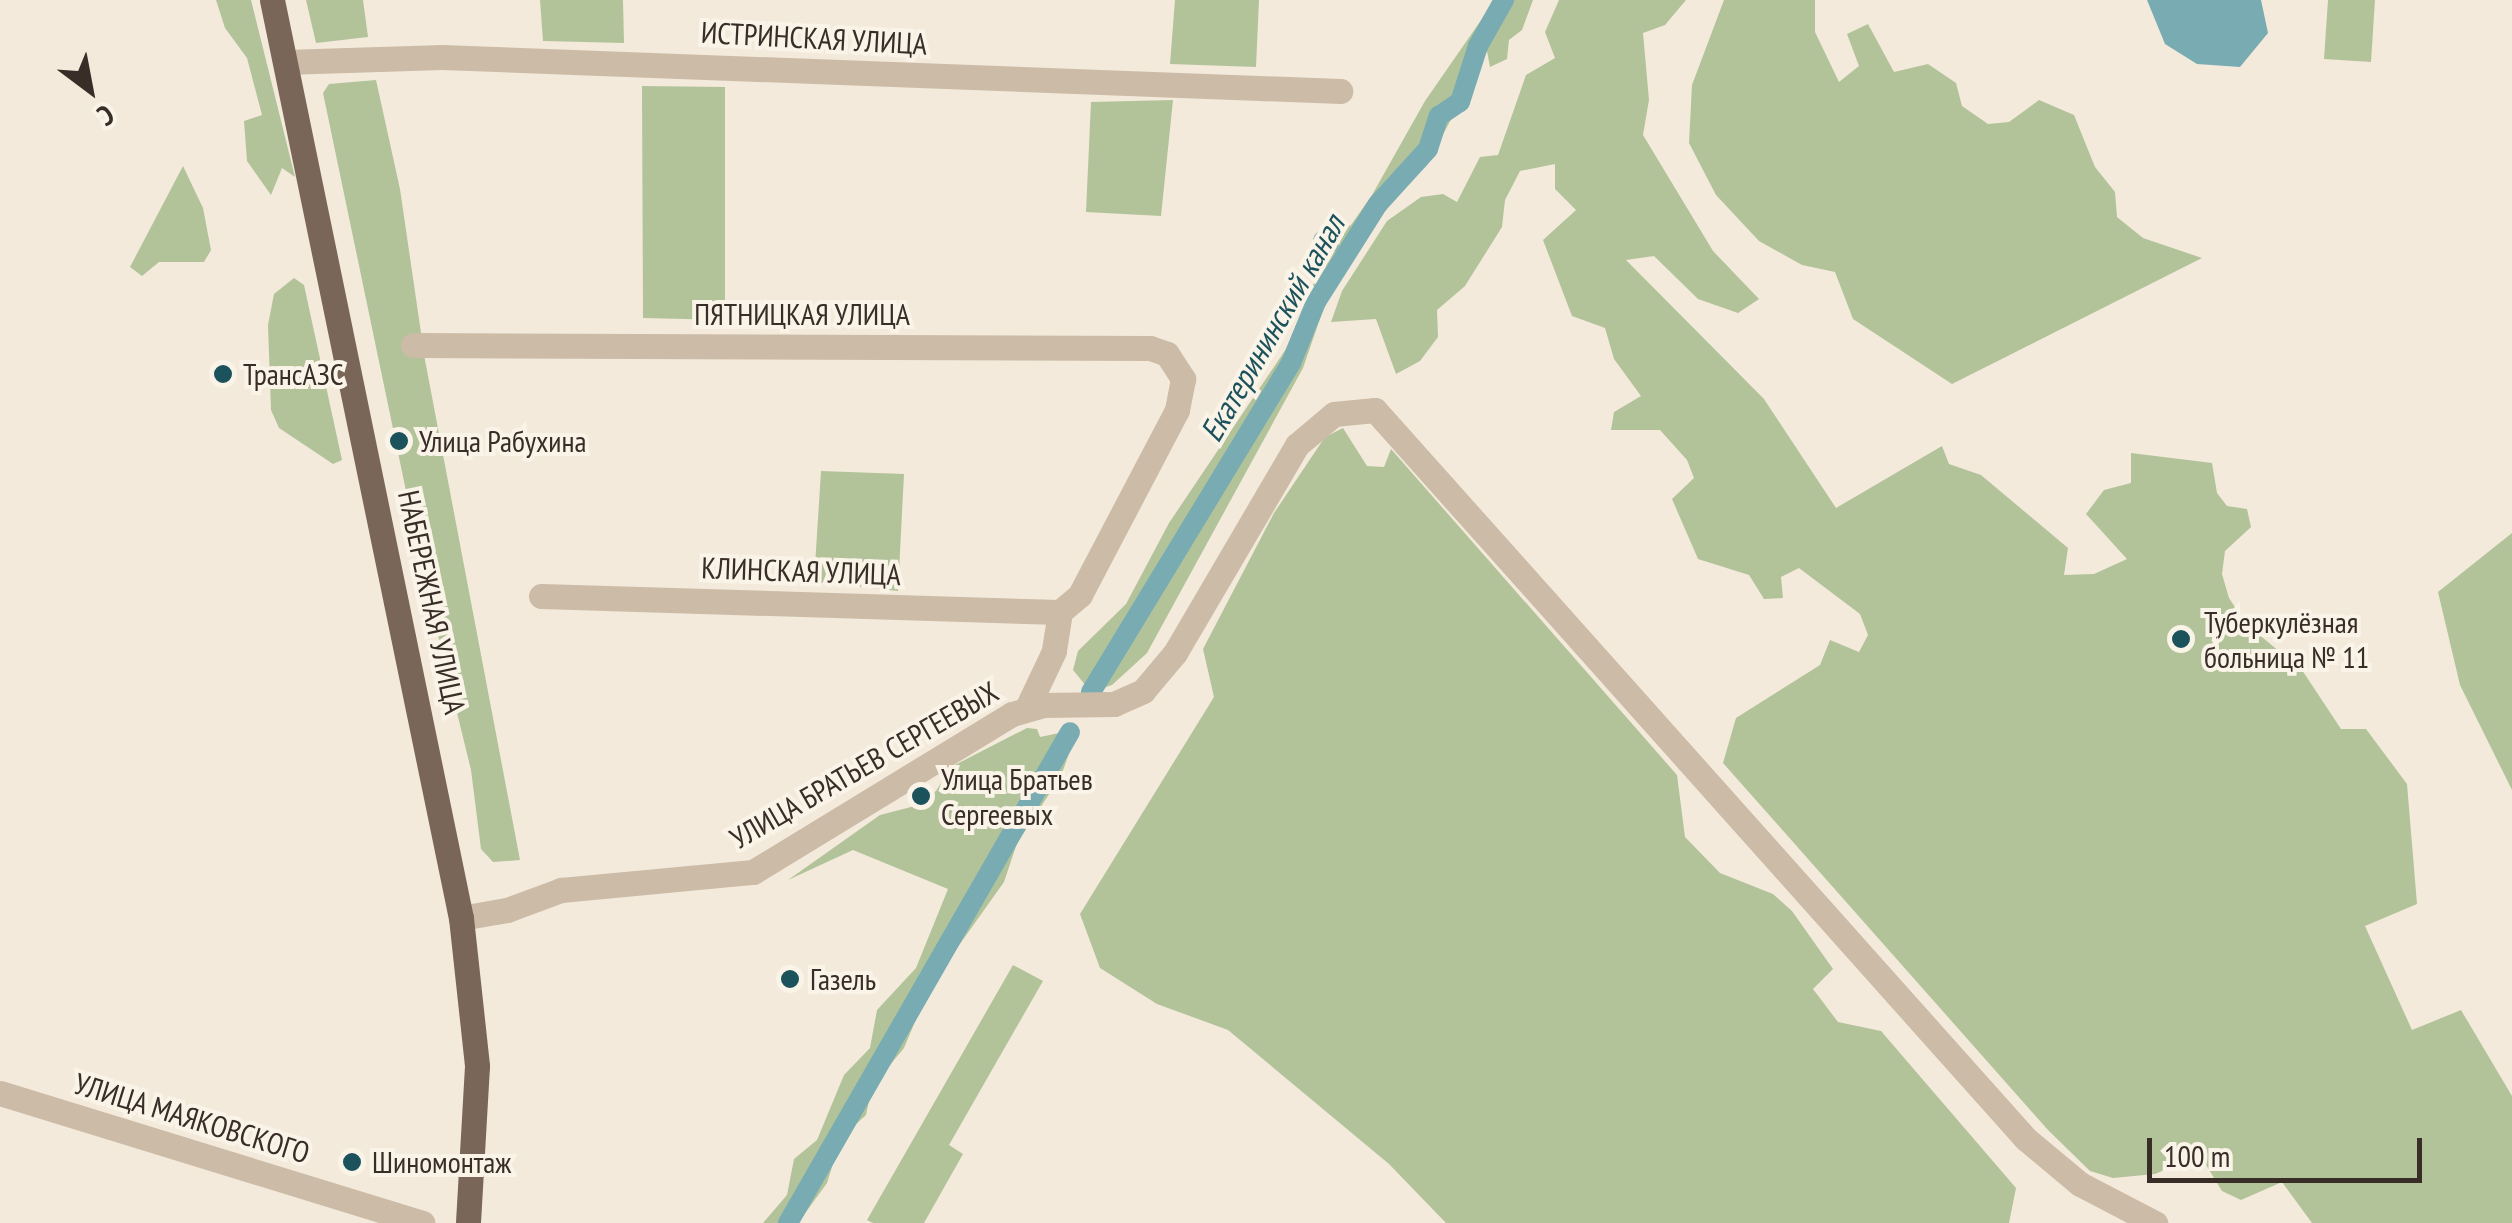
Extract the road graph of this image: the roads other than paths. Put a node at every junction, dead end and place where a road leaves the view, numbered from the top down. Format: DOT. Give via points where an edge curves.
graph roads {
  1 [pos="272,0"];
  2 [pos="285,62"];
  3 [pos="1340,90"];
  4 [pos="413,345"];
  5 [pos="540,596"];
  6 [pos="1060,612"];
  7 [pos="1028,708"];
  8 [pos="461,918"];
  9 [pos="0,1093"];
  10 [pos="412,1222"];
  11 [pos="468,1223"];
  12 [pos="2156,1223"];
  1 -- 2 [label="main road, НАБЕРЕЖНАЯ УЛИЦА"];
  2 -- 3 [label="street, ИСТРИНСКАЯ УЛИЦА" via="481,58"];
  2 -- 8 [label="main road, НАБЕРЕЖНАЯ УЛИЦА"];
  4 -- 6 [label="street, ПЯТНИЦКАЯ УЛИЦА" via="1150,348 1167,354 1180,370 1177,410 1080,595"];
  5 -- 6 [label="street, КЛИНСКАЯ УЛИЦА"];
  6 -- 7 [label="street" via="1054,651"];
  7 -- 8 [label="street, УЛИЦА БРАТЬЕВ СЕРГЕЕВЫХ" via="753,872 561,890"];
  7 -- 12 [label="street, УЛИЦА БРАТЬЕВ СЕРГЕЕВЫХ" via="1124,700 1143,691 1176,652 1280,470 1313,428 1334,414 1375,410 2026,1140 2080,1184"];
  8 -- 11 [label="main road, НАБЕРЕЖНАЯ УЛИЦА" via="477,1066"];
  9 -- 10 [label="street, УЛИЦА МАЯКОВСКОГО"];
}
